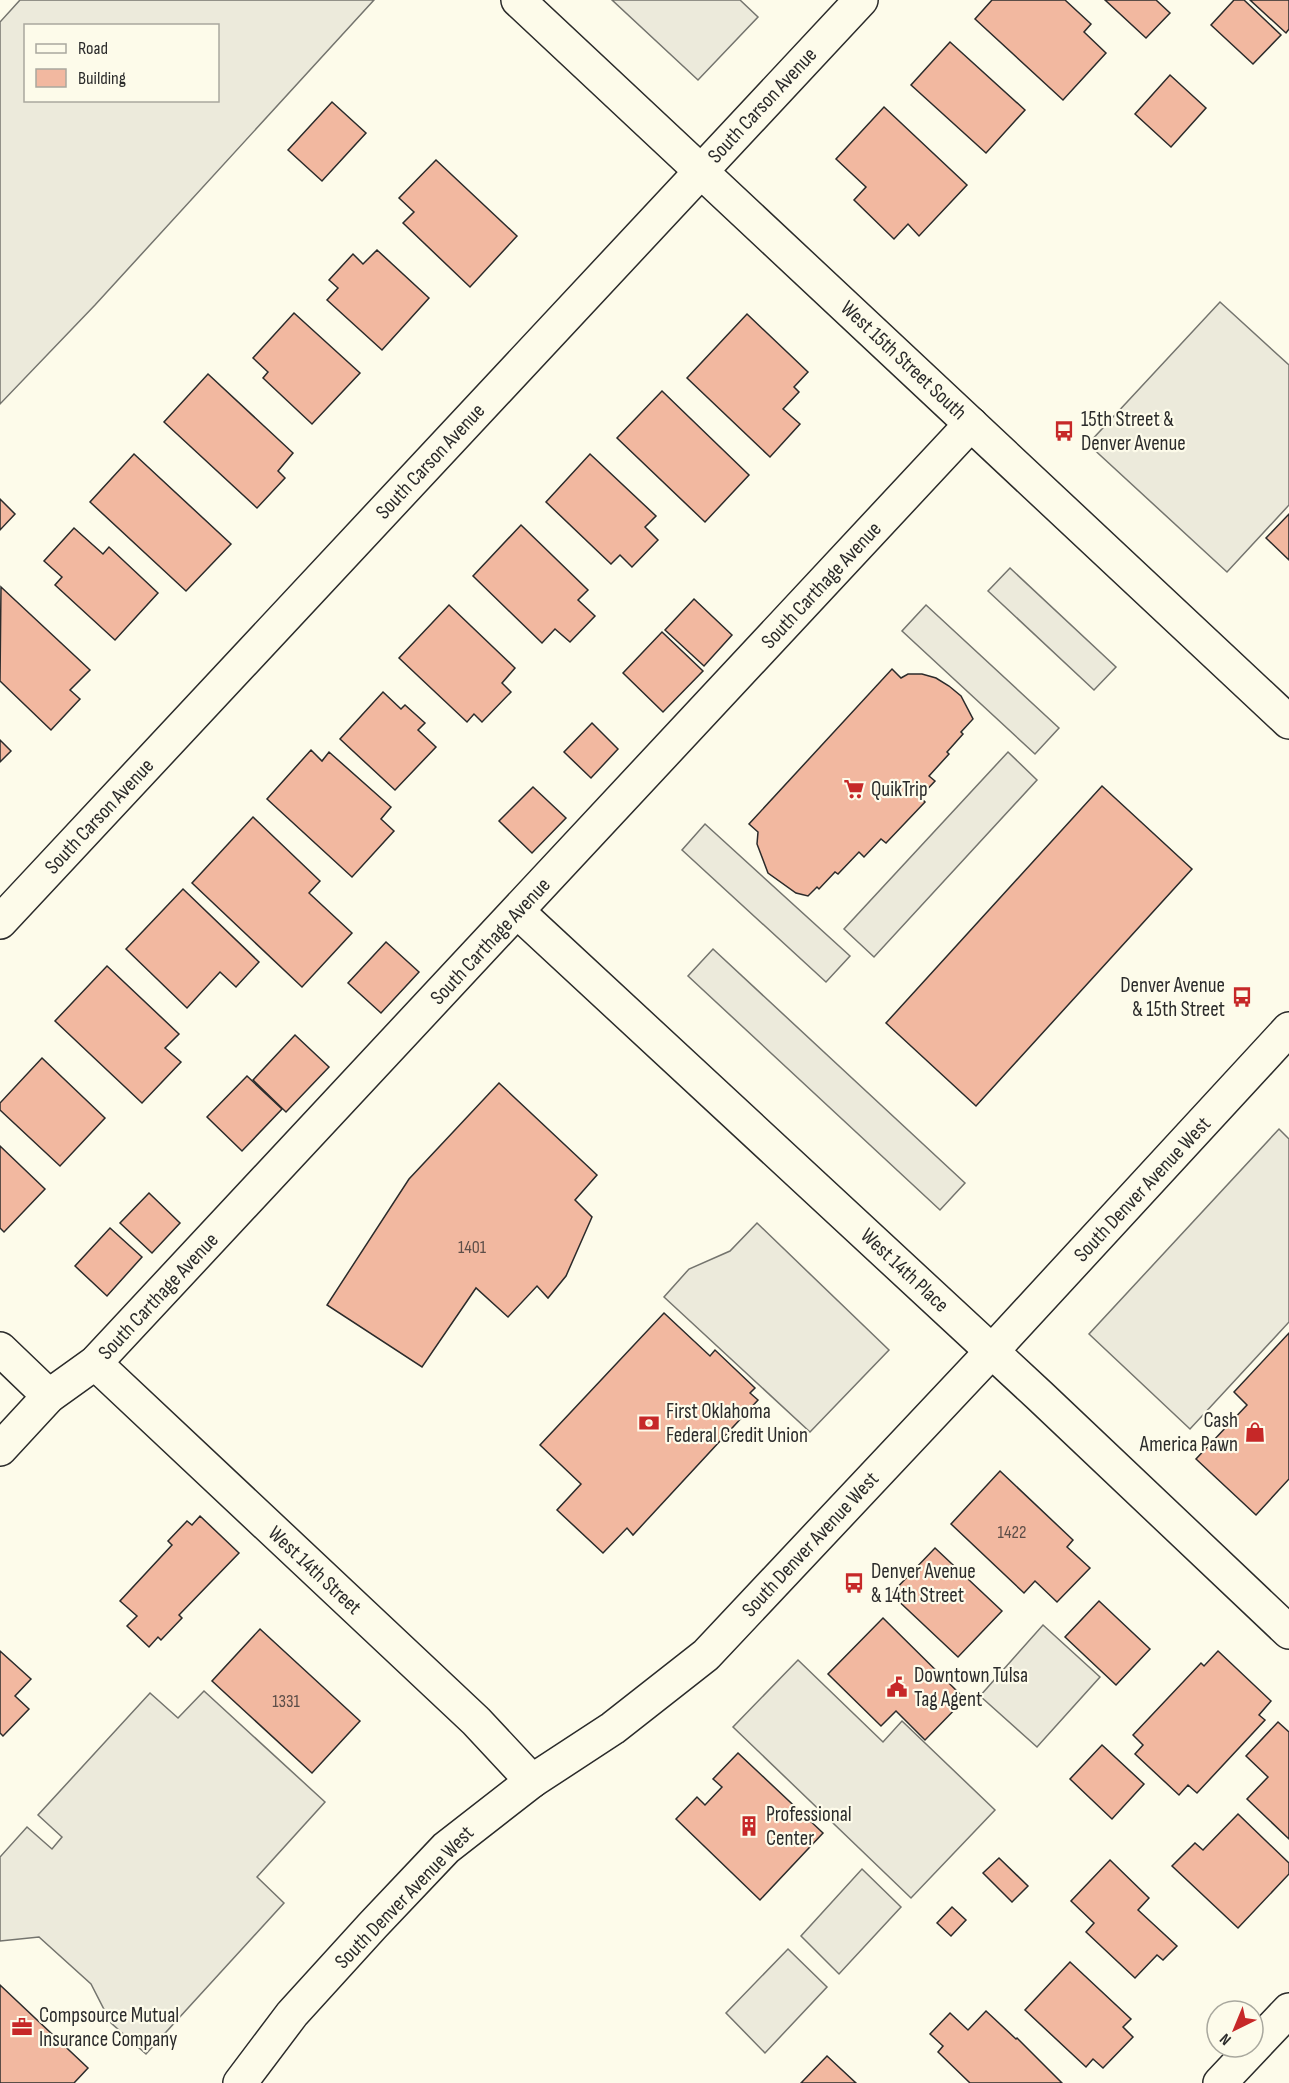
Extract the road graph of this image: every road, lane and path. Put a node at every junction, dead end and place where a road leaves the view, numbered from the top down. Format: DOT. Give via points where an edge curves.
graph roads {
  1 [pos="518,0"];
  2 [pos="861,0"];
  3 [pos="701,170"];
  4 [pos="971,424"];
  5 [pos="1289,722"];
  6 [pos="518,912"];
  7 [pos="0,922"];
  8 [pos="1289,1029"];
  9 [pos="0,1349"];
  10 [pos="992,1351"];
  11 [pos="95,1363"];
  12 [pos="49,1396"];
  13 [pos="0,1449"];
  14 [pos="1289,1632"];
  15 [pos="532,1781"];
  16 [pos="1289,2010"];
  17 [pos="292,2014"];
  18 [pos="217,2083"];
  19 [pos="240,2083"];
  20 [pos="1220,2083"];
  1 -- 3 [label="street, West 15th Street South"];
  2 -- 3 [label="street, South Carson Avenue"];
  3 -- 4 [label="street, West 15th Street South"];
  3 -- 7 [label="street, South Carson Avenue"];
  4 -- 5 [label="street, West 15th Street South"];
  4 -- 6 [label="street, South Carthage Avenue"];
  6 -- 10 [label="street, West 14th Place"];
  6 -- 11 [label="street, South Carthage Avenue"];
  8 -- 10 [label="street, South Denver Avenue West"];
  9 -- 12 [label="street"];
  10 -- 14 [label="street, West 14th Place"];
  10 -- 15 [label="street, South Denver Avenue West" via="706,1655 613,1728"];
  11 -- 12 [label="street, South Carthage Avenue"];
  11 -- 15 [label="street, West 14th Street" via="476,1721"];
  12 -- 13 [label="street, South Carthage Avenue"];
  15 -- 17 [label="street, South Denver Avenue West" via="446,1848"];
  16 -- 20 [label="street"];
  17 -- 18 [label="street, South Denver Avenue West"];
  17 -- 19 [label="street, South Denver Avenue West"];
}
